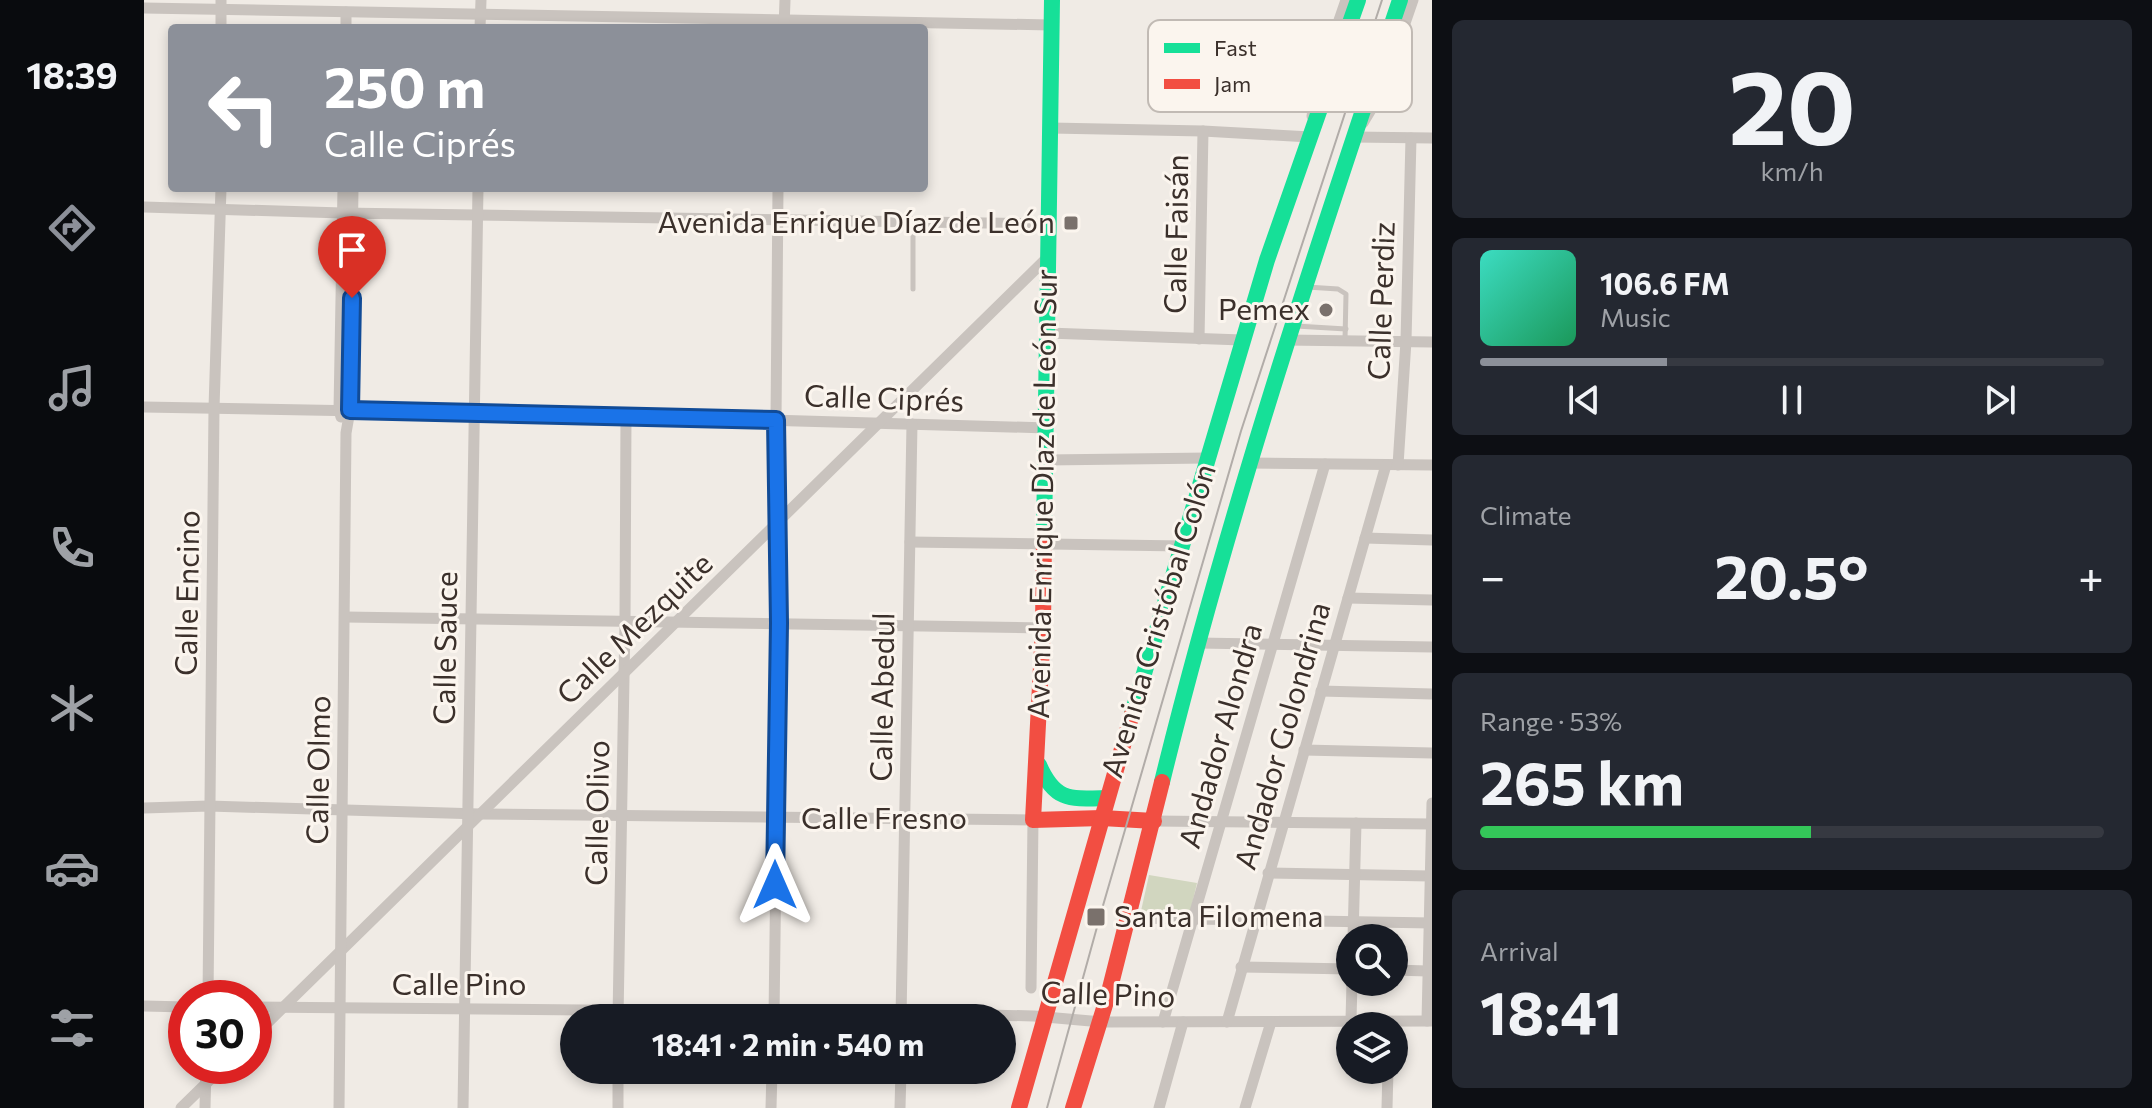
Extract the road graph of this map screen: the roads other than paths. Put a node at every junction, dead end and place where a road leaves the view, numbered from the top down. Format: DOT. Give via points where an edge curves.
graph roads {
  1 [pos="481,0"];
  2 [pos="785,0"];
  3 [pos="1052,0"];
  4 [pos="1346,0"];
  5 [pos="1358,0"];
  6 [pos="1400,0"];
  7 [pos="1413,0"];
  8 [pos="221,5"];
  9 [pos="144,8"];
  10 [pos="351,12"];
  11 [pos="481,15"];
  12 [pos="1339,20"];
  13 [pos="1351,20"];
  14 [pos="1393,20"];
  15 [pos="1406,20"];
  16 [pos="347,24"];
  17 [pos="354,24"];
  18 [pos="480,24"];
  19 [pos="784,24"];
  20 [pos="928,25"];
  21 [pos="1051,25"];
  22 [pos="1313,112"];
  23 [pos="1319,112"];
  24 [pos="1362,112"];
  25 [pos="1369,112"];
  26 [pos="1051,128"];
  27 [pos="1203,131"];
  28 [pos="1310,137"];
  29 [pos="1353,137"];
  30 [pos="1411,138"];
  31 [pos="1432,138"];
  32 [pos="221,192"];
  33 [pos="344,192"];
  34 [pos="352,192"];
  35 [pos="478,192"];
  36 [pos="778,192"];
  37 [pos="144,207"];
  38 [pos="221,210"];
  39 [pos="348,214"];
  40 [pos="477,215"];
  41 [pos="777,220"];
  42 [pos="913,223"];
  43 [pos="1050,224"];
  44 [pos="1049,256"];
  45 [pos="1304,287"];
  46 [pos="913,289"];
  47 [pos="1048,333"];
  48 [pos="1288,333"];
  49 [pos="1345,335"];
  50 [pos="1199,339"];
  51 [pos="1242,340"];
  52 [pos="1406,341"];
  53 [pos="1432,342"];
  54 [pos="144,407"];
  55 [pos="214,408"];
  56 [pos="344,410"];
  57 [pos="474,412"];
  58 [pos="626,416"];
  59 [pos="776,420"];
  60 [pos="879,423"];
  61 [pos="912,424"];
  62 [pos="1047,428"];
  63 [pos="1208,458"];
  64 [pos="1046,460"];
  65 [pos="1248,463"];
  66 [pos="1325,464"];
  67 [pos="1392,465"];
  68 [pos="1432,465"];
  69 [pos="777,523"];
  70 [pos="1365,538"];
  71 [pos="1432,540"];
  72 [pos="910,542"];
  73 [pos="1044,543"];
  74 [pos="1183,546"];
  75 [pos="1348,598"];
  76 [pos="1432,600"];
  77 [pos="345,617"];
  78 [pos="471,618"];
  79 [pos="625,621"];
  80 [pos="676,622"];
  81 [pos="779,623"];
  82 [pos="908,624"];
  83 [pos="1043,628"];
  84 [pos="1198,643"];
  85 [pos="1273,644"];
  86 [pos="1334,645"];
  87 [pos="1432,647"];
  88 [pos="624,673"];
  89 [pos="1321,691"];
  90 [pos="1432,694"];
  91 [pos="1304,750"];
  92 [pos="1432,753"];
  93 [pos="1036,756"];
  94 [pos="1107,798"];
  95 [pos="1432,803"];
  96 [pos="209,806"];
  97 [pos="144,808"];
  98 [pos="342,811"];
  99 [pos="622,816"];
  100 [pos="472,818"];
  101 [pos="776,818"];
  102 [pos="1102,818"];
  103 [pos="904,819"];
  104 [pos="1033,820"];
  105 [pos="1154,821"];
  106 [pos="1221,821"];
  107 [pos="1283,822"];
  108 [pos="1356,823"];
  109 [pos="1432,824"];
  110 [pos="1268,873"];
  111 [pos="1355,875"];
  112 [pos="1430,876"];
  113 [pos="1130,918"];
  114 [pos="1193,919"];
  115 [pos="1255,920"];
  116 [pos="1354,921"];
  117 [pos="1431,923"];
  118 [pos="1354,924"];
  119 [pos="340,952"];
  120 [pos="1241,967"];
  121 [pos="1336,969"];
  122 [pos="1408,970"];
  123 [pos="1428,971"];
  124 [pos="208,980"];
  125 [pos="1031,988"];
  126 [pos="618,1004"];
  127 [pos="774,1004"];
  128 [pos="901,1004"];
  129 [pos="144,1006"];
  130 [pos="272,1006"];
  131 [pos="285,1006"];
  132 [pos="168,1007"];
  133 [pos="341,1008"];
  134 [pos="464,1009"];
  135 [pos="560,1012"];
  136 [pos="1016,1017"];
  137 [pos="1045,1017"];
  138 [pos="272,1019"];
  139 [pos="1336,1020"];
  140 [pos="1430,1021"];
  141 [pos="1102,1022"];
  142 [pos="1163,1022"];
  143 [pos="1183,1022"];
  144 [pos="1227,1022"];
  145 [pos="1271,1022"];
  146 [pos="1408,1022"];
  147 [pos="205,1084"];
  148 [pos="618,1084"];
  149 [pos="772,1084"];
  150 [pos="901,1084"];
  151 [pos="1388,1084"];
  152 [pos="181,1108"];
  153 [pos="205,1108"];
  154 [pos="339,1108"];
  155 [pos="463,1108"];
  156 [pos="618,1108"];
  157 [pos="771,1108"];
  158 [pos="900,1108"];
  159 [pos="1019,1108"];
  160 [pos="1073,1108"];
  161 [pos="1159,1108"];
  162 [pos="1245,1108"];
  163 [pos="1387,1108"];
  1 -- 11 [label="street"];
  2 -- 19 [label="street"];
  3 -- 21 [label="main road, Avenida Enrique Díaz de León Sur"];
  4 -- 12 [label="street, Avenida Cristóbal Colón"];
  5 -- 13 [label="main road, Avenida Cristóbal Colón"];
  6 -- 14 [label="main road, Avenida Cristóbal Colón"];
  7 -- 15 [label="street, Avenida Cristóbal Colón"];
  8 -- 9 [label="street"];
  8 -- 10 [label="street"];
  10 -- 11 [label="street"];
  10 -- 16 [label="street"];
  10 -- 17 [label="street"];
  11 -- 18 [label="street"];
  11 -- 19 [label="street"];
  20 -- 21 [label="street"];
  21 -- 26 [label="main road, Avenida Enrique Díaz de León Sur"];
  22 -- 28 [label="street, Avenida Cristóbal Colón"];
  23 -- 28 [label="main road, Avenida Cristóbal Colón"];
  24 -- 29 [label="main road, Avenida Cristóbal Colón"];
  25 -- 29 [label="street, Avenida Cristóbal Colón"];
  26 -- 27 [label="street"];
  26 -- 43 [label="main road, Avenida Enrique Díaz de León Sur"];
  27 -- 28 [label="street"];
  27 -- 50 [label="street, Calle Faisán"];
  28 -- 51 [label="main road, Avenida Cristóbal Colón"];
  29 -- 30 [label="street"];
  29 -- 45 [label="main road, Avenida Cristóbal Colón"];
  30 -- 31 [label="street"];
  30 -- 52 [label="street, Calle Perdiz"];
  32 -- 38 [label="street, Calle Encino"];
  33 -- 39 [label="street, Calle Olmo"];
  34 -- 39 [label="street, Calle Olmo"];
  35 -- 40 [label="street, Calle Sauce"];
  36 -- 41 [label="street"];
  37 -- 38 [label="street"];
  38 -- 39 [label="street"];
  38 -- 55 [label="street, Calle Encino"];
  39 -- 40 [label="street"];
  39 -- 56 [label="street, Calle Olmo"];
  40 -- 41 [label="street"];
  40 -- 57 [label="street, Calle Sauce"];
  41 -- 42 [label="street"];
  41 -- 59 [label="street"];
  42 -- 43 [label="street"];
  42 -- 46 [label="lane"];
  43 -- 44 [label="main road, Avenida Enrique Díaz de León Sur"];
  44 -- 47 [label="main road, Avenida Enrique Díaz de León Sur"];
  44 -- 60 [label="street, Calle Mezquite"];
  45 -- 48 [label="main road, Avenida Cristóbal Colón"];
  45 -- 49 [label="lane" via="1342,290 1347,299"];
  47 -- 50 [label="street"];
  47 -- 62 [label="main road, Avenida Enrique Díaz de León Sur"];
  48 -- 49 [label="street"];
  48 -- 65 [label="main road, Avenida Cristóbal Colón"];
  49 -- 52 [label="street"];
  50 -- 51 [label="street"];
  51 -- 63 [label="main road, Avenida Cristóbal Colón"];
  52 -- 53 [label="street"];
  52 -- 67 [label="street, Calle Perdiz"];
  54 -- 55 [label="street, Calle Ciprés"];
  55 -- 56 [label="street, Calle Ciprés"];
  55 -- 96 [label="street, Calle Encino"];
  56 -- 57 [label="street, Calle Ciprés"];
  56 -- 77 [label="street, Calle Olmo"];
  57 -- 58 [label="street, Calle Ciprés"];
  57 -- 78 [label="street, Calle Sauce"];
  58 -- 59 [label="street, Calle Ciprés"];
  58 -- 79 [label="street, Calle Olivo"];
  59 -- 60 [label="street, Calle Ciprés"];
  59 -- 69 [label="street"];
  60 -- 61 [label="street, Calle Ciprés"];
  60 -- 69 [label="street, Calle Mezquite"];
  61 -- 62 [label="street, Calle Ciprés"];
  61 -- 72 [label="street, Calle Abedul"];
  62 -- 64 [label="main road, Avenida Enrique Díaz de León Sur"];
  63 -- 64 [label="street"];
  63 -- 74 [label="main road, Avenida Cristóbal Colón"];
  64 -- 73 [label="main road, Avenida Enrique Díaz de León Sur"];
  65 -- 66 [label="street"];
  65 -- 84 [label="main road, Avenida Cristóbal Colón"];
  66 -- 67 [label="street"];
  66 -- 85 [label="street, Andador Alondra"];
  67 -- 68 [label="street"];
  67 -- 70 [label="street, Andador Golondrina"];
  69 -- 80 [label="street, Calle Mezquite"];
  69 -- 81 [label="street"];
  70 -- 71 [label="street"];
  70 -- 75 [label="street, Andador Golondrina"];
  72 -- 73 [label="street"];
  72 -- 82 [label="street, Calle Abedul"];
  73 -- 74 [label="street"];
  73 -- 83 [label="main road, Avenida Enrique Díaz de León Sur"];
  74 -- 94 [label="main road, Avenida Cristóbal Colón"];
  75 -- 76 [label="street"];
  75 -- 86 [label="street, Andador Golondrina"];
  77 -- 78 [label="street"];
  77 -- 98 [label="street, Calle Olmo"];
  78 -- 79 [label="street"];
  78 -- 100 [label="street, Calle Sauce"];
  79 -- 80 [label="street"];
  79 -- 88 [label="street, Calle Olivo"];
  80 -- 81 [label="street"];
  80 -- 88 [label="street, Calle Mezquite"];
  81 -- 82 [label="street"];
  81 -- 101 [label="street"];
  82 -- 83 [label="street"];
  82 -- 103 [label="street, Calle Abedul"];
  83 -- 93 [label="main road, Avenida Enrique Díaz de León Sur"];
  84 -- 85 [label="street"];
  84 -- 105 [label="main road, Avenida Cristóbal Colón"];
  85 -- 86 [label="street"];
  85 -- 106 [label="street, Andador Alondra"];
  86 -- 87 [label="street"];
  86 -- 89 [label="street, Andador Golondrina"];
  88 -- 99 [label="street, Calle Olivo"];
  88 -- 100 [label="street, Calle Mezquite"];
  89 -- 90 [label="street"];
  89 -- 91 [label="street, Andador Golondrina"];
  91 -- 92 [label="street"];
  91 -- 107 [label="street, Andador Golondrina"];
  93 -- 94 [label="main road" via="1055,794"];
  93 -- 104 [label="main road, Avenida Enrique Díaz de León Sur"];
  94 -- 102 [label="main road, Avenida Cristóbal Colón"];
  95 -- 109 [label="street"];
  96 -- 97 [label="street, Calle Fresno"];
  96 -- 98 [label="street, Calle Fresno"];
  96 -- 124 [label="street, Calle Encino"];
  98 -- 100 [label="street, Calle Fresno"];
  98 -- 119 [label="street, Calle Olmo"];
  99 -- 100 [label="street, Calle Fresno"];
  99 -- 101 [label="street, Calle Fresno"];
  99 -- 126 [label="street, Calle Olivo"];
  100 -- 119 [label="street, Calle Mezquite"];
  100 -- 134 [label="street, Calle Sauce"];
  101 -- 103 [label="street, Calle Fresno"];
  101 -- 127 [label="street"];
  102 -- 104 [label="main road, Calle Fresno"];
  102 -- 105 [label="main road, Calle Fresno"];
  102 -- 137 [label="main road, Avenida Cristóbal Colón"];
  103 -- 104 [label="street, Calle Fresno"];
  103 -- 128 [label="street, Calle Abedul"];
  104 -- 125 [label="street, Avenida Enrique Díaz de León Sur"];
  105 -- 106 [label="street, Calle Fresno"];
  105 -- 113 [label="main road, Avenida Cristóbal Colón"];
  106 -- 107 [label="street, Calle Fresno"];
  106 -- 114 [label="street, Andador Alondra"];
  107 -- 108 [label="street, Calle Fresno"];
  107 -- 110 [label="street, Andador Golondrina"];
  108 -- 109 [label="street, Calle Fresno"];
  108 -- 111 [label="street"];
  109 -- 112 [label="street"];
  110 -- 111 [label="street"];
  110 -- 115 [label="street, Andador Golondrina"];
  111 -- 112 [label="street"];
  111 -- 116 [label="street"];
  112 -- 117 [label="street"];
  113 -- 114 [label="street"];
  113 -- 141 [label="main road, Avenida Cristóbal Colón"];
  114 -- 115 [label="street"];
  114 -- 142 [label="street, Andador Alondra"];
  115 -- 116 [label="street"];
  115 -- 120 [label="street, Andador Golondrina"];
  116 -- 117 [label="street"];
  116 -- 118 [label="street"];
  117 -- 123 [label="street"];
  119 -- 131 [label="street, Calle Mezquite"];
  119 -- 133 [label="street, Calle Olmo"];
  120 -- 121 [label="street"];
  120 -- 144 [label="street, Andador Golondrina"];
  122 -- 123 [label="street"];
  123 -- 140 [label="street"];
  129 -- 132 [label="street"];
  130 -- 131 [label="street, Calle Pino"];
  131 -- 133 [label="street, Calle Pino"];
  131 -- 138 [label="street, Calle Mezquite"];
  133 -- 134 [label="street, Calle Pino"];
  133 -- 154 [label="street, Calle Olmo"];
  134 -- 135 [label="street, Calle Pino"];
  134 -- 155 [label="street, Calle Sauce"];
  136 -- 137 [label="street, Calle Pino"];
  137 -- 141 [label="street, Calle Pino"];
  137 -- 159 [label="main road, Avenida Cristóbal Colón"];
  139 -- 145 [label="street, Calle Pino"];
  140 -- 146 [label="street, Calle Pino"];
  141 -- 142 [label="street, Calle Pino"];
  141 -- 160 [label="main road, Avenida Cristóbal Colón"];
  142 -- 143 [label="street, Calle Pino"];
  143 -- 144 [label="street, Calle Pino"];
  143 -- 161 [label="street"];
  144 -- 145 [label="street, Calle Pino"];
  145 -- 162 [label="street"];
  147 -- 152 [label="street"];
  147 -- 153 [label="street"];
  148 -- 156 [label="street"];
  149 -- 157 [label="street"];
  150 -- 158 [label="street"];
  151 -- 163 [label="street"];
}
